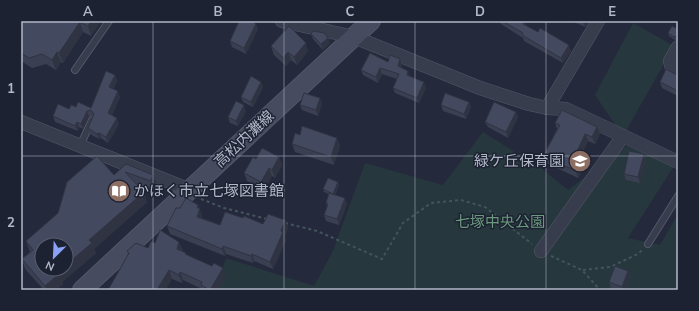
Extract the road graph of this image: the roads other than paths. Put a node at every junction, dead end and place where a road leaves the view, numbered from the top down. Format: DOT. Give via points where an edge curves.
graph roads {
  1 [pos="109,21"];
  2 [pos="282,21"];
  3 [pos="371,21"];
  4 [pos="598,21"];
  5 [pos="354,37"];
  6 [pos="678,47"];
  7 [pos="75,70"];
  8 [pos="678,72"];
  9 [pos="547,108"];
  10 [pos="92,120"];
  11 [pos="21,122"];
  12 [pos="623,136"];
  13 [pos="80,146"];
  14 [pos="678,162"];
  15 [pos="190,190"];
  16 [pos="678,196"];
  17 [pos="648,244"];
  18 [pos="540,251"];
  19 [pos="82,290"];
  1 -- 7 [label="lane"];
  2 -- 5 [label="street"];
  3 -- 5 [label="main road, 高松内灘線"];
  4 -- 9 [label="street"];
  5 -- 9 [label="street" via="480,88"];
  5 -- 15 [label="main road, 高松内灘線"];
  6 -- 8 [label="street" via="670,61 672,68"];
  9 -- 12 [label="street" via="566,109"];
  10 -- 13 [label="lane"];
  11 -- 13 [label="street"];
  12 -- 14 [label="street"];
  12 -- 18 [label="street"];
  13 -- 15 [label="street"];
  15 -- 19 [label="main road, 高松内灘線"];
  16 -- 17 [label="lane"];
}
